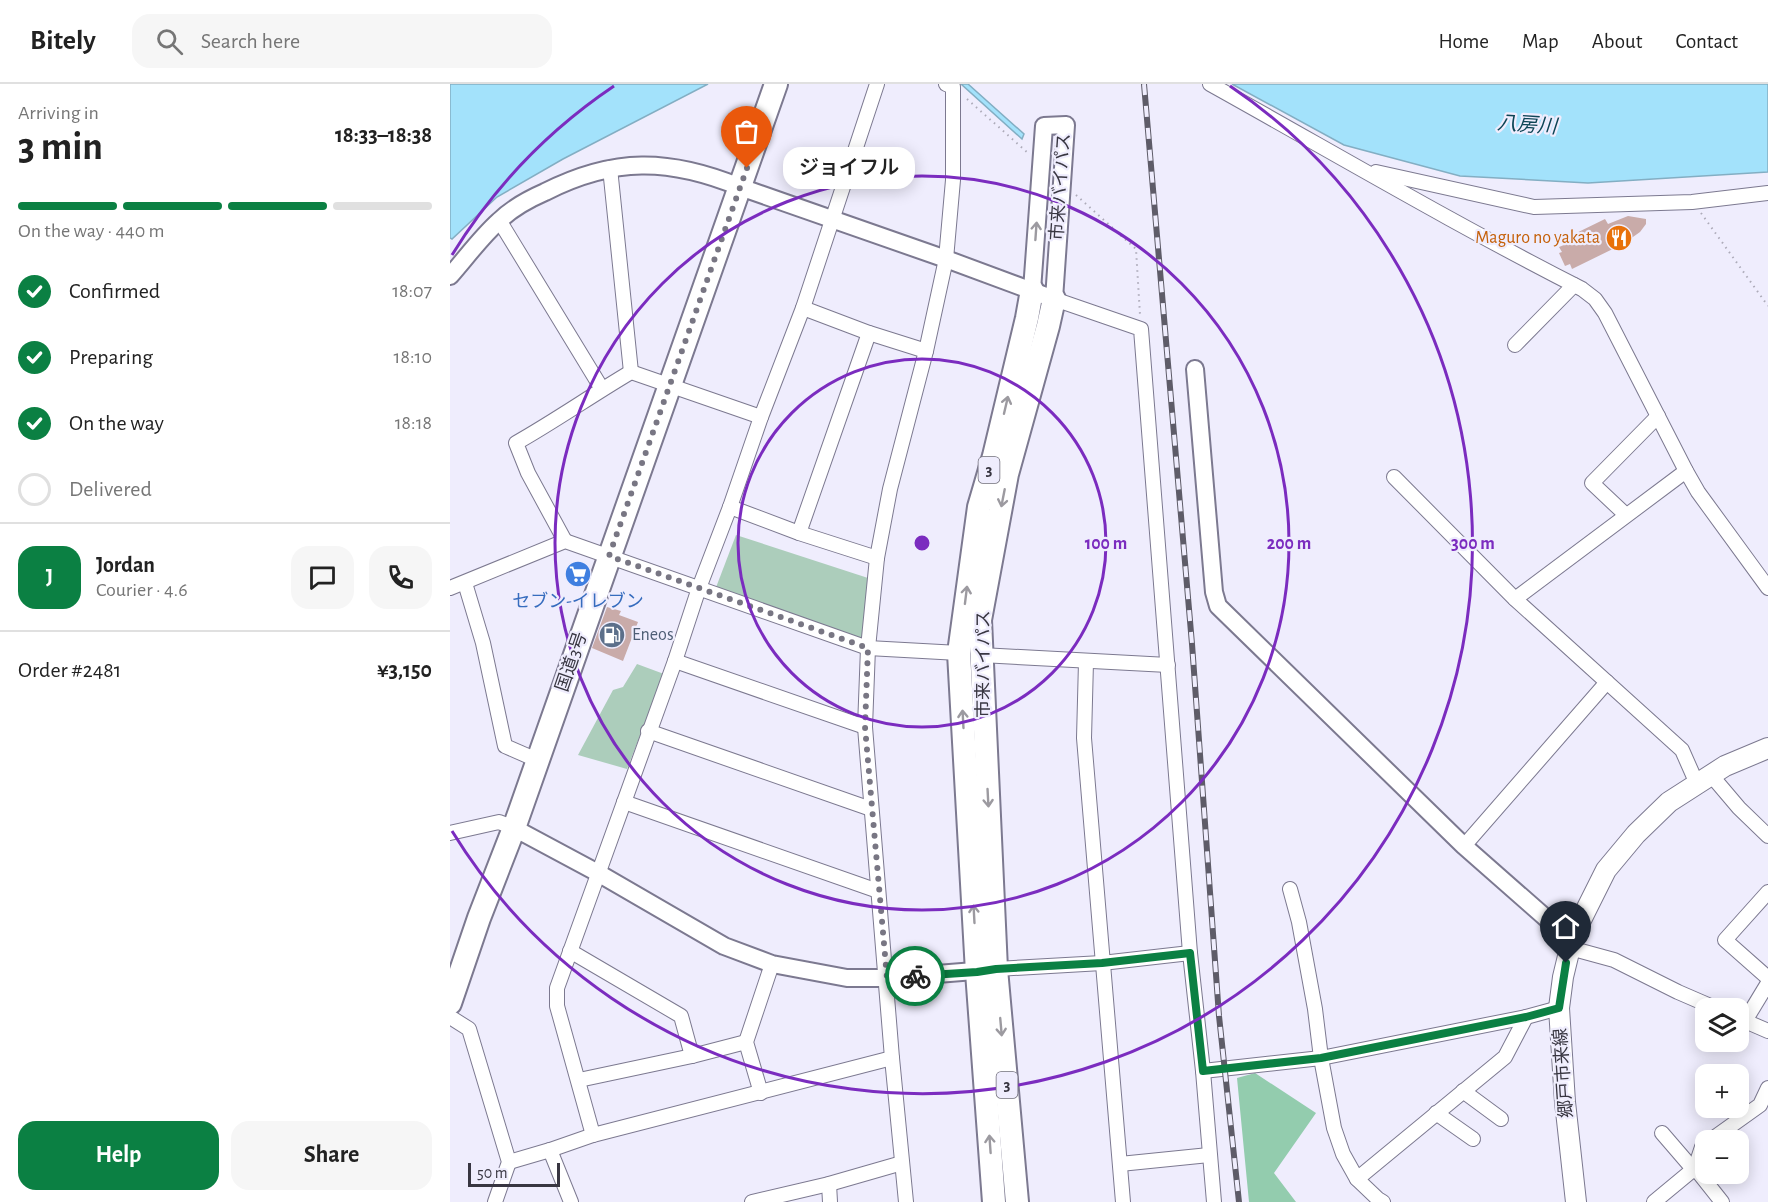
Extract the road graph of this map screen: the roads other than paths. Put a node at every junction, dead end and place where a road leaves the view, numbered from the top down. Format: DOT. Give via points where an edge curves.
graph roads {
  1 [pos="776,84"];
  2 [pos="877,84"];
  3 [pos="1210,84"];
  4 [pos="950,86"];
  5 [pos="610,168"];
  6 [pos="1363,169"];
  7 [pos="740,187"];
  8 [pos="1768,193"];
  9 [pos="499,220"];
  10 [pos="832,220"];
  11 [pos="946,259"];
  12 [pos="450,276"];
  13 [pos="1574,285"];
  14 [pos="1032,290"];
  15 [pos="1054,299"];
  16 [pos="803,308"];
  17 [pos="869,333"];
  18 [pos="1515,345"];
  19 [pos="926,351"];
  20 [pos="1195,369"];
  21 [pos="631,372"];
  22 [pos="669,386"];
  23 [pos="602,389"];
  24 [pos="1658,416"];
  25 [pos="761,417"];
  26 [pos="1686,471"];
  27 [pos="1394,477"];
  28 [pos="730,507"];
  29 [pos="1626,515"];
  30 [pos="799,533"];
  31 [pos="565,541"];
  32 [pos="609,556"];
  33 [pos="877,558"];
  34 [pos="465,583"];
  35 [pos="450,588"];
  36 [pos="699,588"];
  37 [pos="1768,588"];
  38 [pos="1515,599"];
  39 [pos="868,648"];
  40 [pos="970,654"];
  41 [pos="675,661"];
  42 [pos="1086,662"];
  43 [pos="1168,665"];
  44 [pos="1607,682"];
  45 [pos="865,727"];
  46 [pos="648,731"];
  47 [pos="1768,748"];
  48 [pos="537,760"];
  49 [pos="1704,779"];
  50 [pos="624,802"];
  51 [pos="871,809"];
  52 [pos="514,828"];
  53 [pos="450,833"];
  54 [pos="1768,836"];
  55 [pos="1464,846"];
  56 [pos="598,873"];
  57 [pos="1290,889"];
  58 [pos="878,891"];
  59 [pos="1768,892"];
  60 [pos="1571,945"];
  61 [pos="570,951"];
  62 [pos="1190,953"];
  63 [pos="457,957"];
  64 [pos="1102,963"];
  65 [pos="772,964"];
  66 [pos="987,970"];
  67 [pos="887,978"];
  68 [pos="1768,978"];
  69 [pos="1768,983"];
  70 [pos="1695,1000"];
  71 [pos="450,1003"];
  72 [pos="1559,1008"];
  73 [pos="1749,1010"];
  74 [pos="450,1017"];
  75 [pos="1526,1017"];
  76 [pos="1749,1023"];
  77 [pos="1768,1031"];
  78 [pos="746,1042"];
  79 [pos="692,1056"];
  80 [pos="1321,1058"];
  81 [pos="892,1059"];
  82 [pos="1203,1071"];
  83 [pos="579,1080"];
  84 [pos="1464,1091"];
  85 [pos="762,1093"];
  86 [pos="1767,1095"];
  87 [pos="1436,1113"];
  88 [pos="1501,1119"];
  89 [pos="1725,1130"];
  90 [pos="1662,1133"];
  91 [pos="593,1135"];
  92 [pos="1473,1139"];
  93 [pos="550,1150"];
  94 [pos="1209,1155"];
  95 [pos="509,1162"];
  96 [pos="902,1162"];
  97 [pos="1120,1164"];
  98 [pos="1694,1169"];
  99 [pos="1357,1179"];
  100 [pos="829,1184"];
  101 [pos="495,1202"];
  102 [pos="571,1202"];
  103 [pos="755,1202"];
  104 [pos="830,1202"];
  105 [pos="906,1202"];
  106 [pos="994,1202"];
  107 [pos="1017,1202"];
  108 [pos="1123,1202"];
  109 [pos="1214,1202"];
  110 [pos="1383,1202"];
  111 [pos="1576,1202"];
  112 [pos="1653,1202"];
  113 [pos="1722,1202"];
  1 -- 7 [label="highway, 国道3号"];
  2 -- 10 [label="street"];
  3 -- 6 [label="street"];
  4 -- 11 [label="street" via="953,180"];
  5 -- 7 [label="street" via="675,167"];
  5 -- 9 [label="street" via="565,182"];
  5 -- 21 [label="street"];
  6 -- 8 [label="street" via="1534,207 1692,202"];
  6 -- 13 [label="street"];
  7 -- 10 [label="street"];
  7 -- 22 [label="highway, 国道3号"];
  9 -- 12 [label="street"];
  9 -- 23 [label="street"];
  10 -- 11 [label="street"];
  10 -- 16 [label="street"];
  11 -- 14 [label="street"];
  11 -- 19 [label="street"];
  13 -- 18 [label="street"];
  13 -- 24 [label="street" via="1595,299 1605,313"];
  14 -- 15 [label="street"];
  14 -- 15 [label="street, 市来バイパス / 3, one-way" via="1044,126 1066,125"];
  40 -- 14 [label="highway, 市来バイパス / 3, one-way" via="978,507 994,456"];
  15 -- 40 [label="highway, 市来バイパス / 3, one-way" via="1007,474"];
  15 -- 43 [label="street" via="1141,329"];
  16 -- 17 [label="street"];
  16 -- 25 [label="street"];
  17 -- 19 [label="street"];
  17 -- 30 [label="street"];
  19 -- 33 [label="street" via="890,489"];
  20 -- 55 [label="street" via="1218,606"];
  21 -- 22 [label="street"];
  21 -- 23 [label="street"];
  22 -- 25 [label="street"];
  22 -- 32 [label="highway, 国道3号"];
  23 -- 31 [label="street" via="516,443"];
  24 -- 26 [label="street"];
  24 -- 29 [label="street" via="1592,483"];
  25 -- 28 [label="street"];
  26 -- 29 [label="street"];
  26 -- 37 [label="street"];
  27 -- 38 [label="street"];
  28 -- 30 [label="street"];
  28 -- 36 [label="street"];
  29 -- 38 [label="street"];
  30 -- 33 [label="street"];
  31 -- 32 [label="street"];
  31 -- 34 [label="street"];
  32 -- 36 [label="street"];
  32 -- 48 [label="highway, 国道3号"];
  33 -- 39 [label="street"];
  34 -- 35 [label="street"];
  34 -- 48 [label="street" via="483,643 505,746"];
  36 -- 39 [label="street"];
  36 -- 41 [label="street"];
  38 -- 44 [label="street"];
  39 -- 40 [label="street"];
  39 -- 45 [label="street"];
  40 -- 42 [label="street"];
  40 -- 66 [label="highway, 市来バイパス / 3"];
  41 -- 45 [label="street"];
  41 -- 46 [label="street"];
  42 -- 43 [label="street"];
  42 -- 64 [label="street" via="1084,738"];
  43 -- 62 [label="street"];
  44 -- 49 [label="street" via="1682,750"];
  44 -- 55 [label="street"];
  45 -- 51 [label="street"];
  46 -- 50 [label="street"];
  46 -- 51 [label="street"];
  47 -- 49 [label="main road, 郷戸市来線"];
  48 -- 52 [label="highway, 国道3号"];
  49 -- 54 [label="street"];
  49 -- 60 [label="main road, 郷戸市来線" via="1669,802 1613,861 1587,906"];
  50 -- 56 [label="street"];
  50 -- 58 [label="street"];
  51 -- 58 [label="street"];
  52 -- 53 [label="street" via="499,822"];
  52 -- 56 [label="street"];
  52 -- 63 [label="highway, 国道3号" via="479,918"];
  55 -- 60 [label="street"];
  56 -- 61 [label="street"];
  56 -- 65 [label="street" via="724,946"];
  57 -- 80 [label="street"];
  58 -- 67 [label="street"];
  59 -- 68 [label="street" via="1725,940"];
  60 -- 70 [label="street" via="1614,960"];
  60 -- 72 [label="main road, 郷戸市来線"];
  61 -- 79 [label="street" via="681,1016"];
  61 -- 83 [label="street" via="557,988 557,1006"];
  62 -- 64 [label="street"];
  62 -- 82 [label="street"];
  63 -- 71 [label="highway, 国道3号"];
  64 -- 66 [label="street"];
  64 -- 97 [label="street"];
  65 -- 67 [label="street" via="847,978"];
  65 -- 78 [label="street"];
  66 -- 67 [label="street"];
  106 -- 66 [label="highway, 市来バイパス / 3, one-way"];
  66 -- 107 [label="highway, 市来バイパス / 3, one-way"];
  67 -- 81 [label="street"];
  69 -- 73 [label="street"];
  72 -- 75 [label="street"];
  72 -- 111 [label="main road, 郷戸市来線"];
  74 -- 95 [label="street" via="469,1029"];
  75 -- 80 [label="street"];
  75 -- 84 [label="street" via="1505,1057"];
  76 -- 77 [label="street"];
  78 -- 79 [label="street"];
  78 -- 85 [label="street"];
  79 -- 83 [label="street"];
  80 -- 82 [label="street"];
  80 -- 99 [label="street" via="1342,1154"];
  81 -- 85 [label="street"];
  81 -- 96 [label="street"];
  82 -- 94 [label="street"];
  83 -- 91 [label="street"];
  84 -- 87 [label="street"];
  84 -- 88 [label="street"];
  85 -- 91 [label="street"];
  86 -- 89 [label="street" via="1760,1105"];
  87 -- 92 [label="street"];
  87 -- 99 [label="street"];
  90 -- 98 [label="street"];
  91 -- 93 [label="street"];
  93 -- 95 [label="street"];
  93 -- 102 [label="street"];
  94 -- 97 [label="street"];
  94 -- 109 [label="street"];
  95 -- 101 [label="street"];
  96 -- 100 [label="street"];
  96 -- 105 [label="street"];
  97 -- 108 [label="street"];
  98 -- 112 [label="street"];
  98 -- 113 [label="street"];
  99 -- 110 [label="street"];
  100 -- 103 [label="street"];
  100 -- 104 [label="street"];
}
